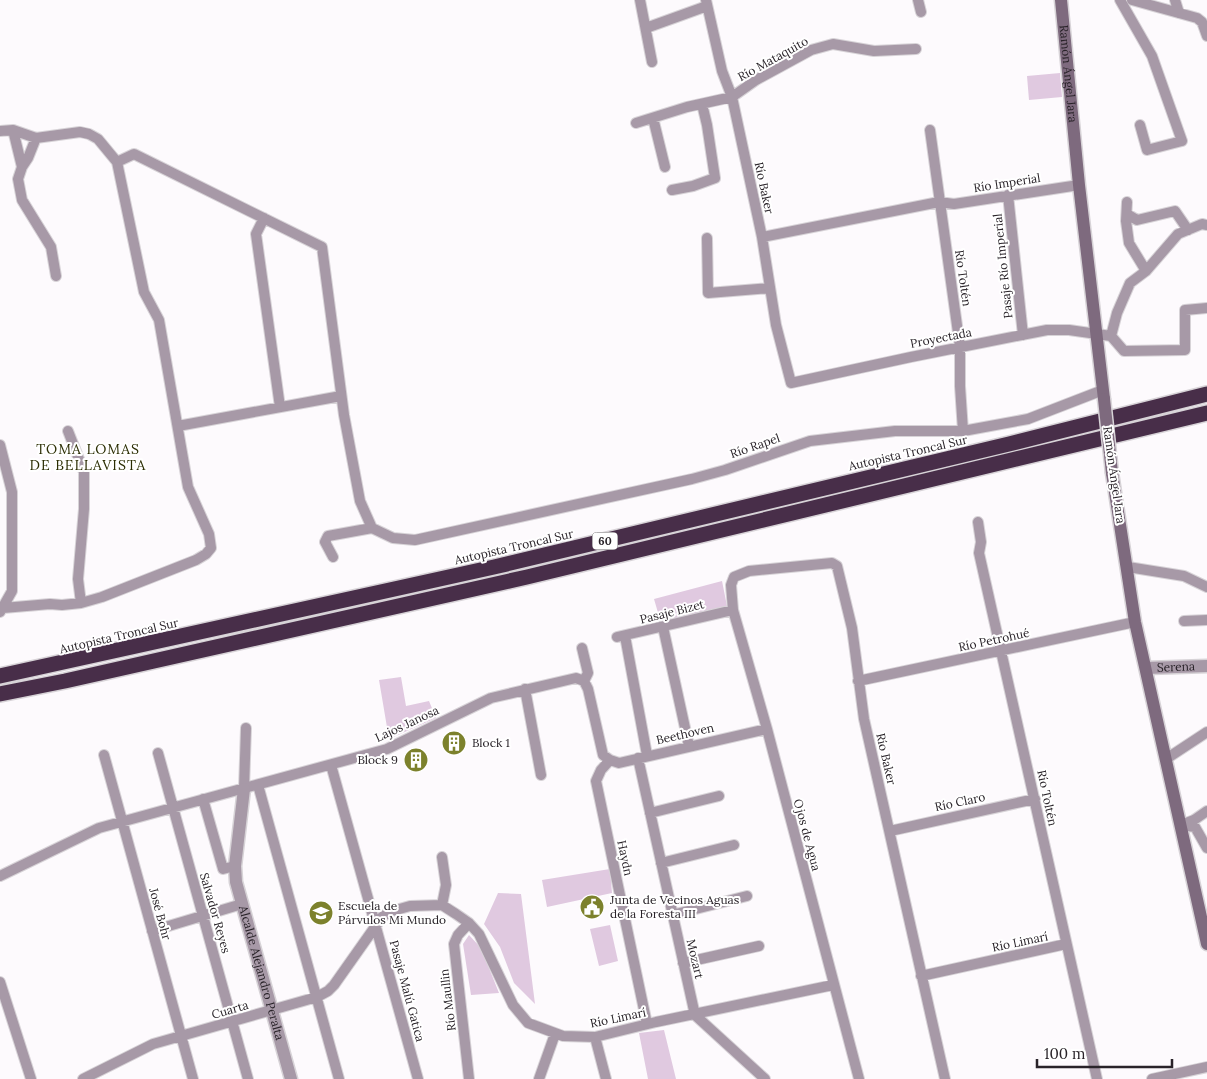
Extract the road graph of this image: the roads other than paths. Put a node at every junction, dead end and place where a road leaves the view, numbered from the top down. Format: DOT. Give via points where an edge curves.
graph roads {
  1 [pos="640,0"];
  2 [pos="918,0"];
  3 [pos="1061,0"];
  4 [pos="1120,0"];
  5 [pos="1132,0"];
  6 [pos="1175,0"];
  7 [pos="706,3"];
  8 [pos="921,12"];
  9 [pos="1179,13"];
  10 [pos="646,28"];
  11 [pos="1207,36"];
  12 [pos="916,49"];
  13 [pos="652,62"];
  14 [pos="732,97"];
  15 [pos="702,104"];
  16 [pos="653,118"];
  17 [pos="636,124"];
  18 [pos="1140,125"];
  19 [pos="13,130"];
  20 [pos="930,130"];
  21 [pos="0,131"];
  22 [pos="36,138"];
  23 [pos="118,162"];
  24 [pos="22,167"];
  25 [pos="665,167"];
  26 [pos="1079,185"];
  27 [pos="672,190"];
  28 [pos="1008,195"];
  29 [pos="939,202"];
  30 [pos="1127,202"];
  31 [pos="1127,214"];
  32 [pos="264,218"];
  33 [pos="1207,225"];
  34 [pos="1188,230"];
  35 [pos="762,237"];
  36 [pos="707,238"];
  37 [pos="1146,270"];
  38 [pos="56,276"];
  39 [pos="770,288"];
  40 [pos="1207,308"];
  41 [pos="1096,333"];
  42 [pos="1022,335"];
  43 [pos="1111,336"];
  44 [pos="960,347"];
  45 [pos="791,384"];
  46 [pos="1104,394"];
  47 [pos="1207,394"];
  48 [pos="341,396"];
  49 [pos="280,407"];
  50 [pos="1207,412"];
  51 [pos="178,426"];
  52 [pos="963,430"];
  53 [pos="68,431"];
  54 [pos="0,445"];
  55 [pos="978,522"];
  56 [pos="372,528"];
  57 [pos="334,557"];
  58 [pos="1128,567"];
  59 [pos="1207,587"];
  60 [pos="732,596"];
  61 [pos="81,603"];
  62 [pos="2,610"];
  63 [pos="733,610"];
  64 [pos="1207,620"];
  65 [pos="1184,621"];
  66 [pos="1135,622"];
  67 [pos="662,627"];
  68 [pos="621,637"];
  69 [pos="582,648"];
  70 [pos="1002,651"];
  71 [pos="1207,666"];
  72 [pos="1146,668"];
  73 [pos="0,676"];
  74 [pos="584,681"];
  75 [pos="858,682"];
  76 [pos="525,689"];
  77 [pos="0,694"];
  78 [pos="246,728"];
  79 [pos="766,729"];
  80 [pos="1207,732"];
  81 [pos="689,746"];
  82 [pos="158,753"];
  83 [pos="104,755"];
  84 [pos="643,757"];
  85 [pos="1166,759"];
  86 [pos="610,760"];
  87 [pos="331,765"];
  88 [pos="541,775"];
  89 [pos="258,785"];
  90 [pos="244,789"];
  91 [pos="720,796"];
  92 [pos="1035,799"];
  93 [pos="203,800"];
  94 [pos="173,808"];
  95 [pos="1207,812"];
  96 [pos="650,813"];
  97 [pos="122,822"];
  98 [pos="1180,825"];
  99 [pos="890,830"];
  100 [pos="734,845"];
  101 [pos="1207,848"];
  102 [pos="442,857"];
  103 [pos="661,863"];
  104 [pos="235,866"];
  105 [pos="0,876"];
  106 [pos="747,896"];
  107 [pos="242,904"];
  108 [pos="442,905"];
  109 [pos="672,914"];
  110 [pos="202,916"];
  111 [pos="376,923"];
  112 [pos="469,923"];
  113 [pos="152,931"];
  114 [pos="1066,944"];
  115 [pos="1207,944"];
  116 [pos="760,946"];
  117 [pos="684,963"];
  118 [pos="921,976"];
  119 [pos="0,982"];
  120 [pos="833,985"];
  121 [pos="317,998"];
  122 [pos="271,1011"];
  123 [pos="695,1015"];
  124 [pos="233,1022"];
  125 [pos="646,1024"];
  126 [pos="555,1034"];
  127 [pos="182,1037"];
  128 [pos="595,1037"];
  129 [pos="1207,1067"];
  130 [pos="31,1079"];
  131 [pos="83,1079"];
  132 [pos="193,1079"];
  133 [pos="248,1079"];
  134 [pos="291,1079"];
  135 [pos="339,1079"];
  136 [pos="418,1079"];
  137 [pos="470,1079"];
  138 [pos="539,1079"];
  139 [pos="606,1079"];
  140 [pos="765,1079"];
  141 [pos="858,1079"];
  142 [pos="945,1079"];
  143 [pos="1097,1079"];
  144 [pos="1152,1079"];
  1 -- 10 [label="street"];
  2 -- 8 [label="street"];
  3 -- 26 [label="main road, Ramón Ángel Jara"];
  4 -- 18 [label="street" via="1152,56 1182,141 1147,150"];
  5 -- 9 [label="street"];
  6 -- 9 [label="street"];
  7 -- 10 [label="street"];
  7 -- 14 [label="street, Río Baker" via="722,71"];
  9 -- 11 [label="street" via="1202,22"];
  10 -- 13 [label="street"];
  12 -- 14 [label="street, Río Mataquito" via="874,51 833,44 812,50 756,80"];
  14 -- 15 [label="street"];
  14 -- 35 [label="street, Río Baker"];
  15 -- 16 [label="street"];
  15 -- 27 [label="street" via="714,178"];
  16 -- 17 [label="street"];
  16 -- 25 [label="street"];
  19 -- 21 [label="street"];
  19 -- 22 [label="street"];
  19 -- 24 [label="street"];
  20 -- 29 [label="street, Río Toltén"];
  22 -- 23 [label="street" via="80,132 89,134 98,139"];
  22 -- 24 [label="street"];
  23 -- 32 [label="street" via="134,154"];
  23 -- 51 [label="street" via="144,292 159,320"];
  24 -- 38 [label="street" via="18,179 22,200 51,247"];
  26 -- 28 [label="street, Río Imperial"];
  26 -- 41 [label="main road, Ramón Ángel Jara"];
  28 -- 29 [label="street, Río Imperial" via="954,204"];
  28 -- 42 [label="street, Pasaje Río Imperial"];
  29 -- 35 [label="street"];
  29 -- 44 [label="street, Río Toltén"];
  30 -- 31 [label="street"];
  31 -- 34 [label="street" via="1137,220 1175,210"];
  31 -- 37 [label="street" via="1129,243"];
  32 -- 48 [label="street" via="322,247"];
  32 -- 49 [label="street" via="256,234"];
  33 -- 34 [label="street"];
  34 -- 37 [label="street" via="1178,234"];
  35 -- 39 [label="street, Río Baker"];
  36 -- 39 [label="street" via="708,293"];
  37 -- 43 [label="street" via="1130,283"];
  39 -- 45 [label="street, Río Baker"];
  40 -- 43 [label="street" via="1185,310 1185,350 1124,351"];
  41 -- 42 [label="street, Proyectada" via="1047,330"];
  41 -- 43 [label="street, Proyectada"];
  41 -- 46 [label="main road, Ramón Ángel Jara"];
  42 -- 44 [label="street, Proyectada"];
  44 -- 45 [label="street, Proyectada"];
  44 -- 52 [label="street, Río Toltén"];
  46 -- 52 [label="street, Río Rapel" via="1028,420"];
  46 -- 58 [label="main road, Ramón Ángel Jara, bridge" via="1112,473"];
  47 -- 73 [label="highway, Autopista Troncal Sur / 60" via="494,567"];
  48 -- 49 [label="street"];
  48 -- 56 [label="street" via="360,501"];
  49 -- 51 [label="street"];
  50 -- 77 [label="highway, 60" via="527,577"];
  51 -- 61 [label="street" via="188,487 209,534 211,548 196,560"];
  52 -- 56 [label="street, Río Rapel" via="895,431 810,441 692,479 415,540 394,538"];
  53 -- 61 [label="street" via="84,472 78,579"];
  54 -- 62 [label="street" via="12,492 12,590"];
  55 -- 70 [label="street, Río Toltén" via="979,553"];
  56 -- 57 [label="street" via="328,536 325,542"];
  58 -- 59 [label="street" via="1184,576"];
  58 -- 66 [label="main road, Ramón Ángel Jara"];
  60 -- 63 [label="street, Ojos de Agua"];
  60 -- 75 [label="street, Río Baker" via="734,577 749,571 832,563 839,573 852,628"];
  61 -- 62 [label="street"];
  63 -- 67 [label="street, Pasaje Bizet"];
  63 -- 79 [label="street, Ojos de Agua"];
  64 -- 65 [label="street"];
  66 -- 70 [label="street, Río Petrohué"];
  66 -- 72 [label="main road, Ramón Ángel Jara"];
  67 -- 68 [label="street, Pasaje Bizet"];
  67 -- 81 [label="street"];
  68 -- 84 [label="street, Mozart"];
  69 -- 74 [label="street" via="588,674"];
  70 -- 75 [label="street, Río Petrohué"];
  70 -- 92 [label="street, Río Toltén"];
  71 -- 72 [label="street, Serena"];
  72 -- 85 [label="main road, Ramón Ángel Jara"];
  74 -- 76 [label="street, Lajos Janosa" via="576,678"];
  74 -- 86 [label="street" via="603,755"];
  75 -- 99 [label="street, Río Baker"];
  76 -- 87 [label="street, Lajos Janosa" via="491,698 387,749"];
  76 -- 88 [label="street"];
  78 -- 90 [label="street"];
  79 -- 81 [label="street, Beethoven"];
  79 -- 120 [label="street, Ojos de Agua"];
  80 -- 85 [label="street"];
  81 -- 84 [label="street, Beethoven"];
  82 -- 94 [label="street, Salvador Reyes"];
  83 -- 97 [label="street, José Bohr"];
  84 -- 86 [label="street, Beethoven" via="619,762"];
  84 -- 96 [label="street, Mozart"];
  85 -- 98 [label="main road, Ramón Ángel Jara"];
  86 -- 125 [label="street, Haydn" via="596,781"];
  87 -- 89 [label="street, Lajos Janosa"];
  87 -- 111 [label="street, Pasaje Malú Gatica"];
  89 -- 90 [label="street, Lajos Janosa"];
  89 -- 121 [label="street"];
  90 -- 93 [label="street, Lajos Janosa"];
  90 -- 104 [label="street, Alcalde Alejandro Peralta"];
  91 -- 96 [label="street"];
  92 -- 99 [label="street, Río Claro"];
  92 -- 114 [label="street, Río Toltén"];
  93 -- 94 [label="street, Lajos Janosa"];
  93 -- 104 [label="street" via="223,870"];
  94 -- 97 [label="street, Lajos Janosa"];
  94 -- 110 [label="street, Salvador Reyes"];
  95 -- 98 [label="street"];
  96 -- 103 [label="street, Mozart"];
  97 -- 105 [label="street, Lajos Janosa" via="99,828"];
  97 -- 113 [label="street, José Bohr"];
  98 -- 101 [label="street" via="1195,827"];
  98 -- 115 [label="main road, Ramón Ángel Jara"];
  99 -- 118 [label="street, Río Baker"];
  100 -- 103 [label="street"];
  102 -- 108 [label="street" via="446,885"];
  103 -- 109 [label="street, Mozart"];
  104 -- 107 [label="street, Alcalde Alejandro Peralta"];
  106 -- 109 [label="street"];
  107 -- 110 [label="street"];
  107 -- 122 [label="street, Alcalde Alejandro Peralta"];
  108 -- 111 [label="street, Cuarta" via="410,906 389,912"];
  108 -- 112 [label="street, Río Limarí"];
  109 -- 117 [label="street, Mozart"];
  110 -- 113 [label="street"];
  110 -- 124 [label="street, Salvador Reyes"];
  111 -- 121 [label="street, Cuarta" via="334,985"];
  111 -- 136 [label="street, Pasaje Malú Gatica"];
  112 -- 126 [label="street, Río Limarí" via="479,934 513,1006 528,1023"];
  112 -- 137 [label="street, Río Maullin" via="454,944"];
  113 -- 127 [label="street, José Bohr"];
  114 -- 118 [label="street, Río Limarí"];
  114 -- 143 [label="street, Río Toltén"];
  116 -- 117 [label="street"];
  117 -- 123 [label="street, Mozart"];
  118 -- 142 [label="street, Río Baker"];
  119 -- 130 [label="street"];
  120 -- 123 [label="street, Río Limarí"];
  120 -- 141 [label="street, Ojos de Agua"];
  121 -- 122 [label="street, Cuarta"];
  121 -- 135 [label="street"];
  122 -- 124 [label="street, Cuarta"];
  122 -- 134 [label="street, Alcalde Alejandro Peralta"];
  123 -- 125 [label="street, Río Limarí"];
  123 -- 140 [label="street"];
  124 -- 127 [label="street, Cuarta"];
  124 -- 133 [label="street, Salvador Reyes"];
  125 -- 128 [label="street, Río Limarí"];
  126 -- 128 [label="street, Río Limarí"];
  126 -- 138 [label="street"];
  127 -- 131 [label="street, Cuarta" via="138,1050"];
  127 -- 132 [label="street, José Bohr"];
  128 -- 139 [label="street"];
  129 -- 144 [label="street"];
}
